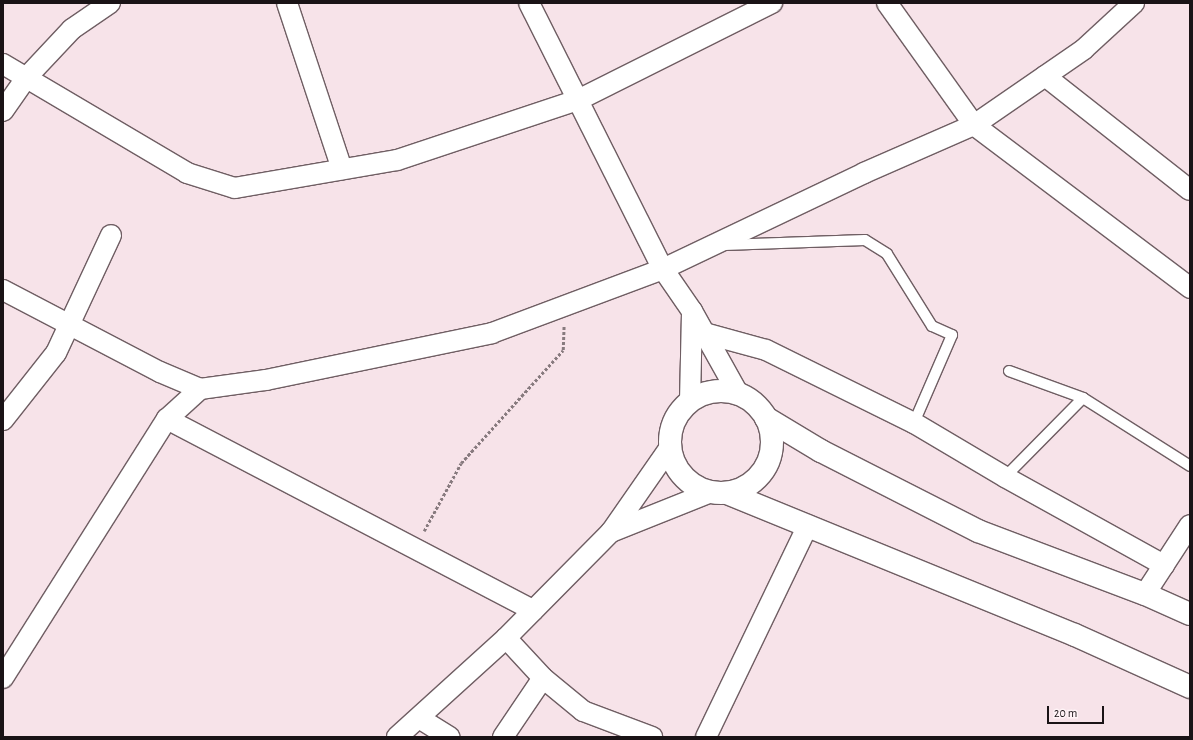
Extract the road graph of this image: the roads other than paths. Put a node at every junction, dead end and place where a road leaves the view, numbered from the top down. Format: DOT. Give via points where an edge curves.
graph roads {
  1 [pos="110,3"];
  2 [pos="287,3"];
  3 [pos="529,3"];
  4 [pos="772,3"];
  5 [pos="887,3"];
  6 [pos="1134,3"];
  7 [pos="3,64"];
  8 [pos="1045,76"];
  9 [pos="26,78"];
  10 [pos="580,99"];
  11 [pos="3,111"];
  12 [pos="974,125"];
  13 [pos="342,169"];
  14 [pos="1190,190"];
  15 [pos="111,235"];
  16 [pos="712,246"];
  17 [pos="663,269"];
  18 [pos="1190,288"];
  19 [pos="3,290"];
  20 [pos="692,311"];
  21 [pos="70,326"];
  22 [pos="704,333"];
  23 [pos="1009,371"];
  24 [pos="200,389"];
  25 [pos="739,395"];
  26 [pos="1084,398"];
  27 [pos="690,401"];
  28 [pos="766,418"];
  29 [pos="167,419"];
  30 [pos="3,420"];
  31 [pos="914,423"];
  32 [pos="670,447"];
  33 [pos="1190,466"];
  34 [pos="1005,477"];
  35 [pos="719,492"];
  36 [pos="808,525"];
  37 [pos="1190,525"];
  38 [pos="611,532"];
  39 [pos="1164,565"];
  40 [pos="1145,594"];
  41 [pos="533,610"];
  42 [pos="1190,614"];
  43 [pos="506,638"];
  44 [pos="3,678"];
  45 [pos="543,678"];
  46 [pos="1190,687"];
  47 [pos="420,718"];
  48 [pos="397,737"];
  49 [pos="450,737"];
  50 [pos="502,737"];
  51 [pos="652,737"];
  52 [pos="706,737"];
  1 -- 9 [label="street" via="72,29"];
  2 -- 13 [label="street"];
  3 -- 10 [label="street"];
  4 -- 10 [label="street"];
  5 -- 12 [label="street"];
  6 -- 8 [label="street" via="1084,49"];
  7 -- 9 [label="street"];
  8 -- 12 [label="street"];
  8 -- 14 [label="street"];
  9 -- 11 [label="street"];
  9 -- 13 [label="street" via="187,172 235,188"];
  10 -- 13 [label="street" via="397,160"];
  10 -- 17 [label="street"];
  12 -- 16 [label="street" via="864,172"];
  12 -- 18 [label="street"];
  15 -- 21 [label="street"];
  16 -- 17 [label="street"];
  16 -- 31 [label="lane" via="865,240 887,254 932,326 952,335"];
  17 -- 20 [label="street"];
  17 -- 24 [label="street" via="492,333 266,380"];
  19 -- 21 [label="street"];
  20 -- 22 [label="street"];
  20 -- 27 [label="street"];
  21 -- 24 [label="street"];
  21 -- 30 [label="street" via="56,353"];
  22 -- 25 [label="street"];
  22 -- 31 [label="street" via="766,350"];
  23 -- 26 [label="lane"];
  24 -- 29 [label="street"];
  25 -- 27 [label="street" via="723,391 706,393"];
  25 -- 28 [label="street" via="755,404"];
  26 -- 33 [label="lane"];
  26 -- 34 [label="lane"];
  27 -- 32 [label="street" via="671,429"];
  28 -- 35 [label="street" via="771,434 771,450 766,466 756,479 743,488"];
  28 -- 40 [label="street" via="822,451 978,531"];
  29 -- 41 [label="street"];
  29 -- 44 [label="street"];
  31 -- 34 [label="street"];
  32 -- 35 [label="street" via="674,462 683,476 696,486"];
  32 -- 38 [label="street"];
  34 -- 39 [label="street"];
  35 -- 36 [label="street"];
  35 -- 38 [label="street"];
  36 -- 46 [label="street" via="1075,635"];
  36 -- 52 [label="street"];
  37 -- 39 [label="street"];
  38 -- 41 [label="street"];
  39 -- 40 [label="street"];
  40 -- 42 [label="street"];
  41 -- 43 [label="street"];
  43 -- 45 [label="street"];
  43 -- 47 [label="street"];
  45 -- 50 [label="street"];
  45 -- 51 [label="street" via="582,711"];
  47 -- 48 [label="street"];
  47 -- 49 [label="street"];
}
